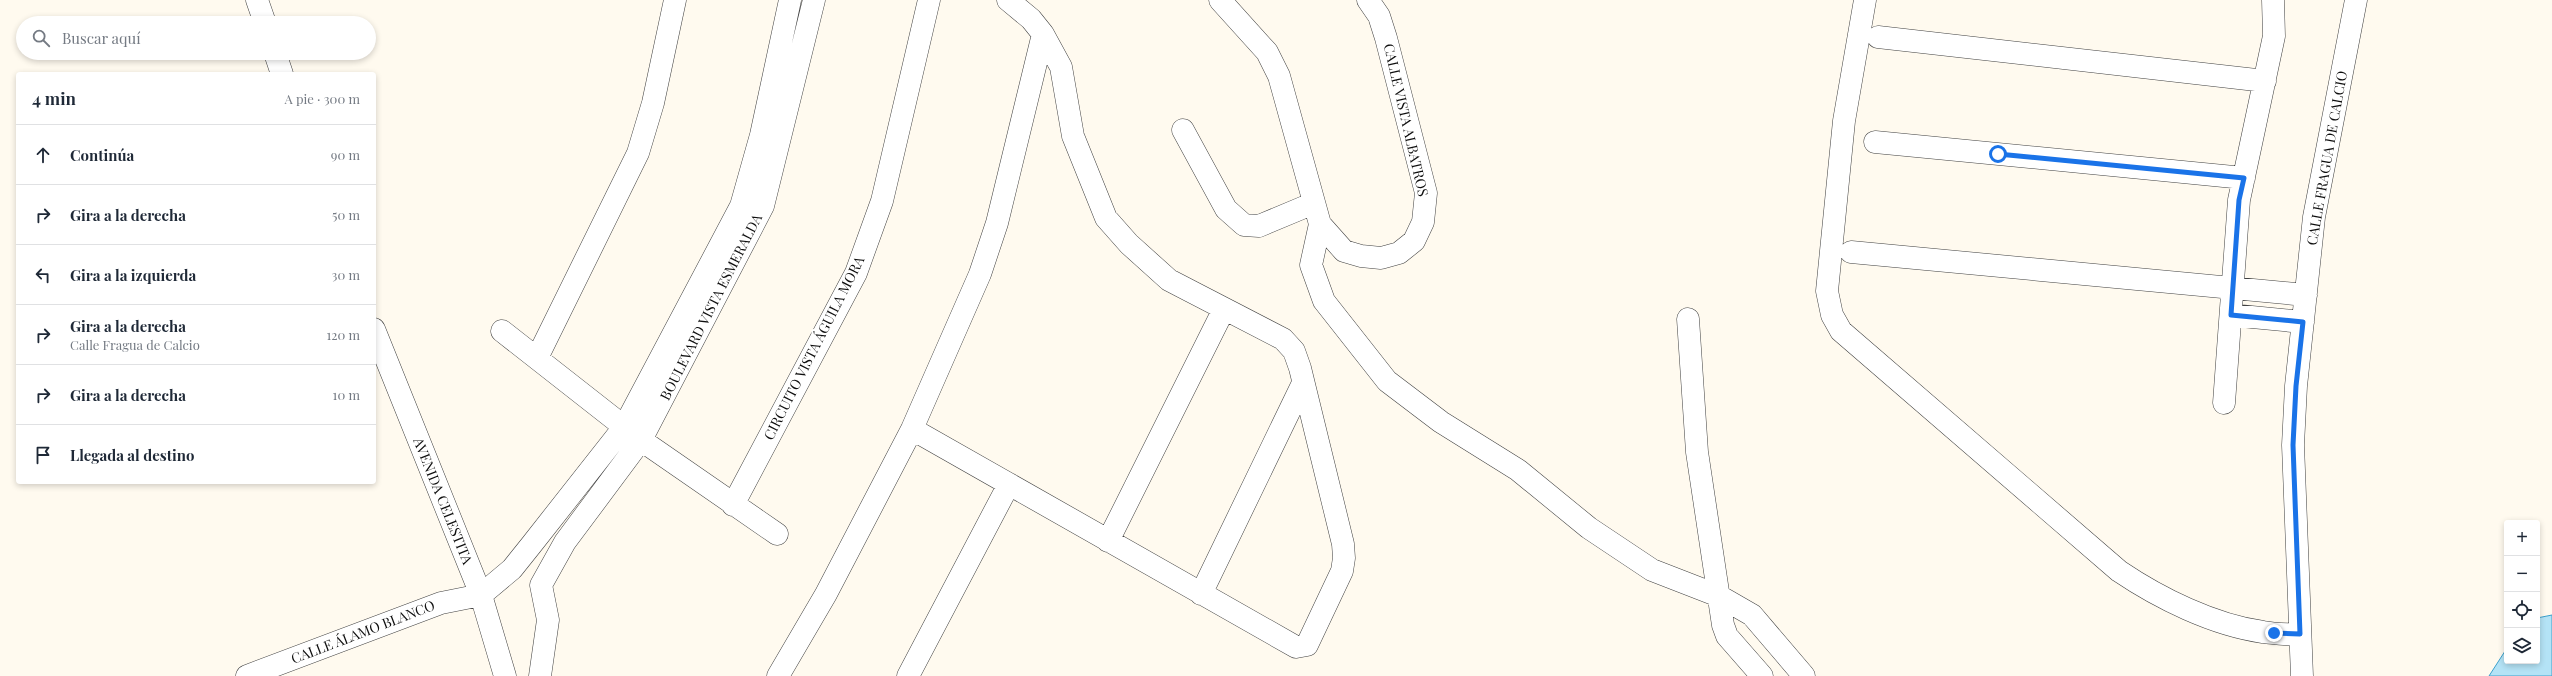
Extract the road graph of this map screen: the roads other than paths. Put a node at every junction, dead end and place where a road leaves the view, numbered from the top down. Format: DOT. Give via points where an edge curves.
graph roads {
  1 [pos="257,0"];
  2 [pos="675,0"];
  3 [pos="790,0"];
  4 [pos="814,0"];
  5 [pos="929,0"];
  6 [pos="1008,0"];
  7 [pos="1220,0"];
  8 [pos="1368,0"];
  9 [pos="1865,0"];
  10 [pos="2273,0"];
  11 [pos="2356,0"];
  12 [pos="263,16"];
  13 [pos="1043,34"];
  14 [pos="1878,36"];
  15 [pos="277,60"];
  16 [pos="281,72"];
  17 [pos="2265,81"];
  18 [pos="1183,130"];
  19 [pos="1875,142"];
  20 [pos="2244,178"];
  21 [pos="1314,203"];
  22 [pos="1320,224"];
  23 [pos="1851,252"];
  24 [pos="2232,288"];
  25 [pos="2306,294"];
  26 [pos="1224,309"];
  27 [pos="2231,315"];
  28 [pos="1688,319"];
  29 [pos="2303,322"];
  30 [pos="502,331"];
  31 [pos="376,334"];
  32 [pos="537,358"];
  33 [pos="1303,383"];
  34 [pos="2224,403"];
  35 [pos="624,427"];
  36 [pos="912,429"];
  37 [pos="641,440"];
  38 [pos="1009,484"];
  39 [pos="733,505"];
  40 [pos="777,534"];
  41 [pos="1108,541"];
  42 [pos="512,569"];
  43 [pos="541,584"];
  44 [pos="1201,594"];
  45 [pos="481,595"];
  46 [pos="1718,596"];
  47 [pos="2300,634"];
  48 [pos="247,676"];
  49 [pos="505,676"];
  50 [pos="540,676"];
  51 [pos="778,676"];
  52 [pos="908,676"];
  53 [pos="1762,676"];
  54 [pos="1804,676"];
  55 [pos="2302,676"];
  1 -- 12 [label="street"];
  2 -- 32 [label="street" via="653,103 638,153"];
  3 -- 35 [label="street, BOULEVARD VISTA ESMERALDA" via="761,135 741,206"];
  4 -- 37 [label="street, BOULEVARD VISTA ESMERALDA" via="763,206"];
  5 -- 39 [label="street, CIRCUITO VISTA ÁGUILA MORA" via="882,201 856,273"];
  6 -- 13 [label="street" via="1031,19"];
  7 -- 21 [label="street, CALLE VISTA ALBATROS" via="1267,52 1279,76"];
  8 -- 22 [label="street, CALLE VISTA ALBATROS" via="1379,16 1386,38 1426,193 1423,222 1414,241 1399,253 1381,258 1344,251"];
  9 -- 47 [label="street" via="1844,121 1827,291 1832,315 1841,331 2119,571 2151,593 2205,616 2262,632"];
  10 -- 17 [label="street" via="2274,36"];
  11 -- 25 [label="street, CALLE FRAGUA DE CALCIO" via="2314,217"];
  13 -- 26 [label="street" via="1061,67 1073,136 1106,218 1129,244 1169,280"];
  13 -- 36 [label="street" via="997,223 980,274"];
  14 -- 17 [label="street"];
  15 -- 16 [label="street"];
  17 -- 20 [label="street"];
  18 -- 21 [label="street" via="1226,208 1244,225 1259,226"];
  19 -- 20 [label="street"];
  20 -- 24 [label="street" via="2239,200"];
  21 -- 22 [label="street, CALLE VISTA ALBATROS"];
  22 -- 46 [label="street" via="1311,265 1324,301 1387,381 1441,422 1518,470 1589,528 1652,570"];
  23 -- 24 [label="street"];
  24 -- 25 [label="street"];
  24 -- 27 [label="street"];
  25 -- 29 [label="street, CALLE FRAGUA DE CALCIO"];
  26 -- 33 [label="street" via="1283,339 1294,351"];
  26 -- 41 [label="street"];
  27 -- 29 [label="street"];
  27 -- 34 [label="street"];
  28 -- 46 [label="street" via="1697,452"];
  29 -- 47 [label="street, CALLE FRAGUA DE CALCIO" via="2293,445"];
  30 -- 32 [label="street"];
  31 -- 45 [label="street, AVENIDA CELESTITA"];
  32 -- 35 [label="street"];
  33 -- 44 [label="street"];
  33 -- 44 [label="street" via="1343,544 1344,558 1342,571 1307,645 1296,647"];
  35 -- 37 [label="street"];
  35 -- 42 [label="street, BOULEVARD VISTA ESMERALDA"];
  36 -- 38 [label="street"];
  36 -- 51 [label="street" via="826,594"];
  37 -- 39 [label="street"];
  37 -- 43 [label="street, BOULEVARD VISTA ESMERALDA" via="565,542"];
  38 -- 41 [label="street"];
  38 -- 52 [label="street"];
  39 -- 40 [label="street"];
  41 -- 44 [label="street"];
  42 -- 43 [label="street"];
  42 -- 45 [label="street, BOULEVARD VISTA ESMERALDA"];
  43 -- 50 [label="street" via="548,620"];
  45 -- 48 [label="street, CALLE ÁLAMO BLANCO" via="441,603"];
  45 -- 49 [label="street, AVENIDA CELESTITA"];
  46 -- 53 [label="street" via="1727,636"];
  46 -- 54 [label="street" via="1752,615"];
  47 -- 55 [label="street, CALLE FRAGUA DE CALCIO"];
}
